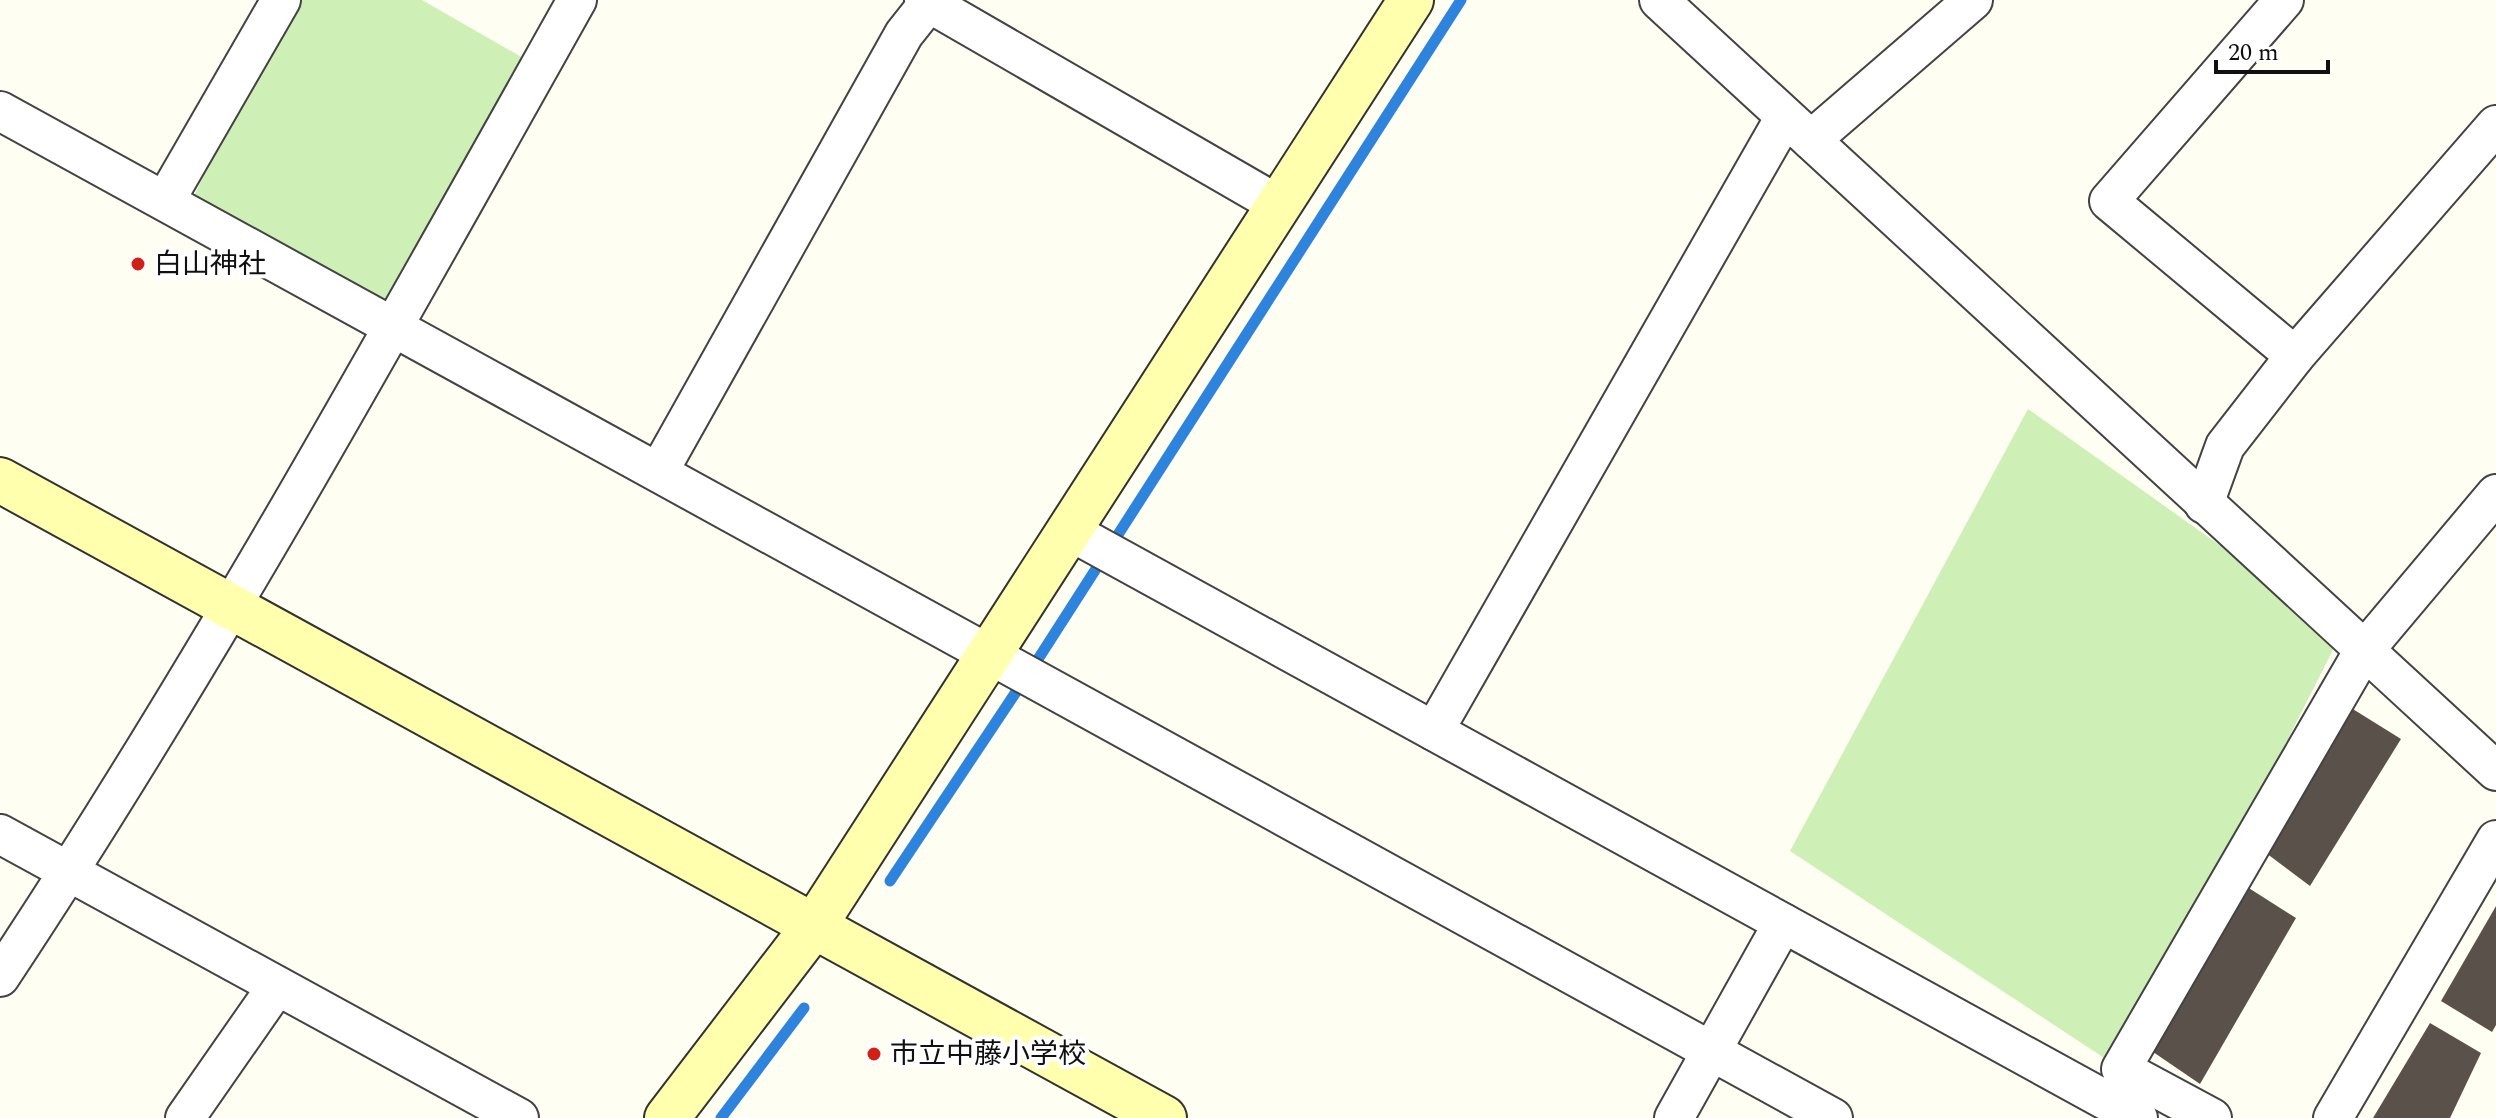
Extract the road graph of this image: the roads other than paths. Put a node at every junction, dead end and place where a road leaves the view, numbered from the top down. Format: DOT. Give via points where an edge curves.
graph roads {
  1 [pos="281,0"];
  2 [pos="577,0"];
  3 [pos="1411,0"];
  4 [pos="1659,0"];
  5 [pos="1973,0"];
  6 [pos="2284,0"];
  7 [pos="928,1"];
  8 [pos="0,111"];
  9 [pos="2496,125"];
  10 [pos="1798,129"];
  11 [pos="165,201"];
  12 [pos="1277,204"];
  13 [pos="394,326"];
  14 [pos="2295,356"];
  15 [pos="659,471"];
  16 [pos="0,480"];
  17 [pos="2496,494"];
  18 [pos="2204,504"];
  19 [pos="1068,530"];
  20 [pos="231,608"];
  21 [pos="2363,652"];
  22 [pos="990,653"];
  23 [pos="1434,731"];
  24 [pos="2496,771"];
  25 [pos="0,834"];
  26 [pos="2496,840"];
  27 [pos="69,872"];
  28 [pos="1783,923"];
  29 [pos="814,926"];
  30 [pos="0,977"];
  31 [pos="277,986"];
  32 [pos="1711,1051"];
  33 [pos="185,1118"];
  34 [pos="519,1118"];
  35 [pos="667,1118"];
  36 [pos="1164,1118"];
  37 [pos="1674,1118"];
  38 [pos="1833,1118"];
  39 [pos="2138,1118"];
  40 [pos="2212,1118"];
  41 [pos="2333,1118"];
  1 -- 11 [label="street"];
  2 -- 13 [label="street"];
  3 -- 12 [label="street"];
  4 -- 10 [label="street"];
  5 -- 10 [label="street"];
  6 -- 14 [label="street" via="2109,201"];
  7 -- 12 [label="street"];
  7 -- 15 [label="street" via="904,34"];
  8 -- 11 [label="street"];
  9 -- 14 [label="street"];
  10 -- 18 [label="street"];
  10 -- 23 [label="street"];
  11 -- 13 [label="street"];
  12 -- 19 [label="street"];
  13 -- 15 [label="street"];
  13 -- 20 [label="street"];
  14 -- 18 [label="street" via="2225,446"];
  15 -- 22 [label="street"];
  16 -- 20 [label="street"];
  17 -- 21 [label="street"];
  18 -- 21 [label="street"];
  19 -- 22 [label="street"];
  19 -- 23 [label="street"];
  20 -- 27 [label="street"];
  20 -- 29 [label="street"];
  21 -- 24 [label="street"];
  21 -- 40 [label="street" via="2121,1069"];
  22 -- 29 [label="street"];
  22 -- 32 [label="street"];
  23 -- 28 [label="street"];
  25 -- 27 [label="street"];
  26 -- 41 [label="street"];
  27 -- 30 [label="street"];
  27 -- 31 [label="street"];
  28 -- 32 [label="street"];
  28 -- 39 [label="street"];
  29 -- 35 [label="street"];
  29 -- 36 [label="street"];
  31 -- 33 [label="street"];
  31 -- 34 [label="street"];
  32 -- 37 [label="street"];
  32 -- 38 [label="street"];
}
